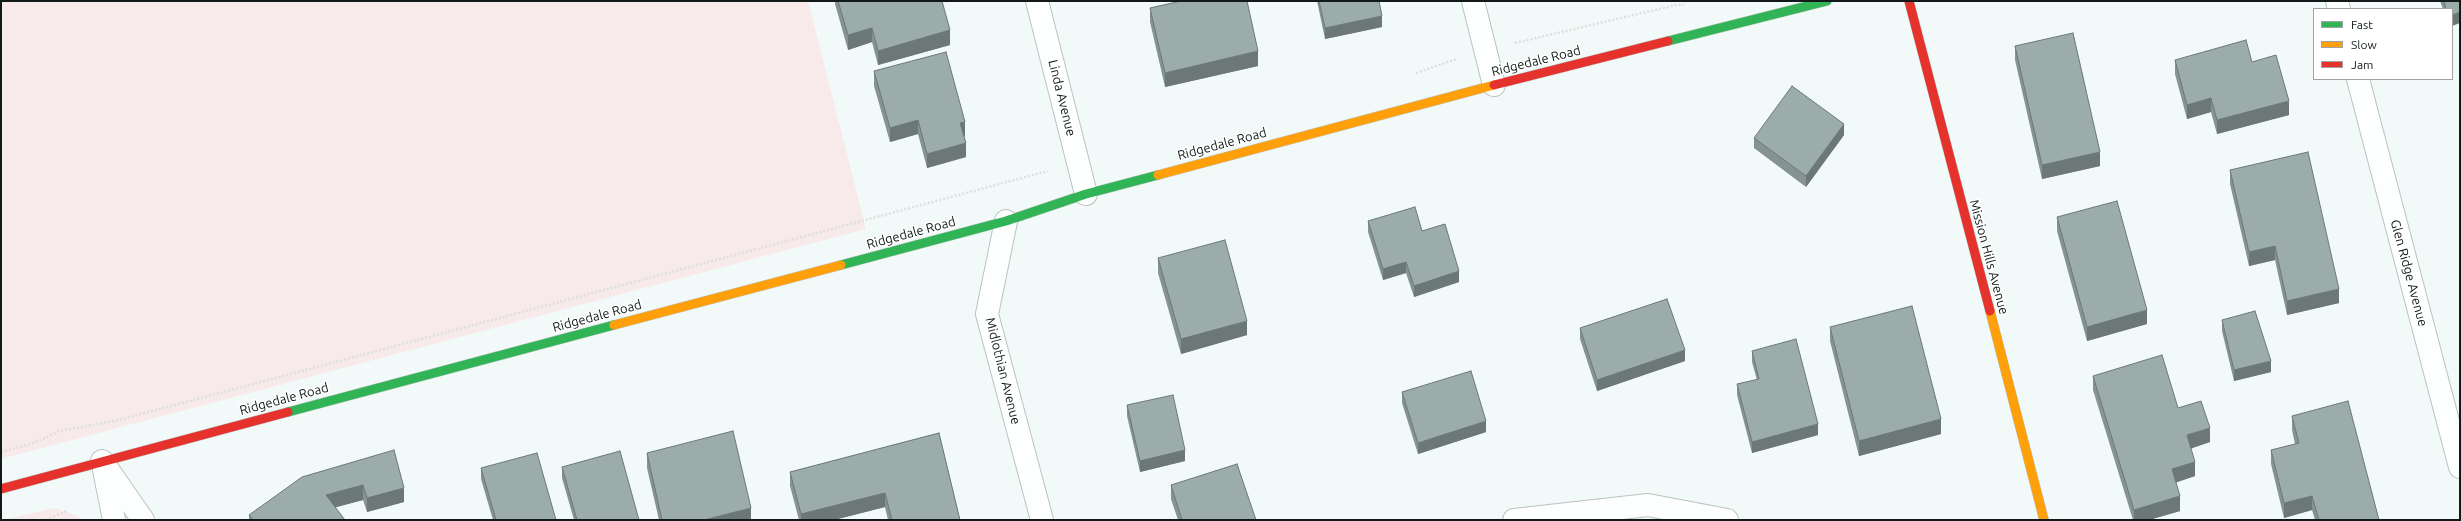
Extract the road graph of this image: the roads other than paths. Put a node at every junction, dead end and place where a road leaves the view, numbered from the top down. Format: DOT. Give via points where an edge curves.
graph roads {
  1 [pos="1037,1"];
  2 [pos="1473,1"];
  3 [pos="1827,1"];
  4 [pos="1909,1"];
  5 [pos="2358,80"];
  6 [pos="1494,85"];
  7 [pos="1086,194"];
  8 [pos="1006,221"];
  9 [pos="102,460"];
  10 [pos="2460,467"];
  11 [pos="1,489"];
  12 [pos="114,520"];
  13 [pos="143,520"];
  14 [pos="1042,520"];
  15 [pos="1514,520"];
  16 [pos="1727,520"];
  17 [pos="2044,520"];
  1 -- 7 [label="street, Linda Avenue"];
  2 -- 6 [label="street"];
  3 -- 6 [label="street, Ridgedale Road"];
  4 -- 17 [label="street, Mission Hills Avenue"];
  5 -- 10 [label="street, Glen Ridge Avenue"];
  6 -- 7 [label="street, Ridgedale Road"];
  7 -- 8 [label="street, Ridgedale Road"];
  8 -- 9 [label="street, Ridgedale Road"];
  8 -- 14 [label="street, Midlothian Avenue" via="987,314"];
  9 -- 11 [label="street, Ridgedale Road"];
  9 -- 12 [label="street"];
  9 -- 13 [label="street"];
  15 -- 16 [label="street" via="1648,505"];
}
